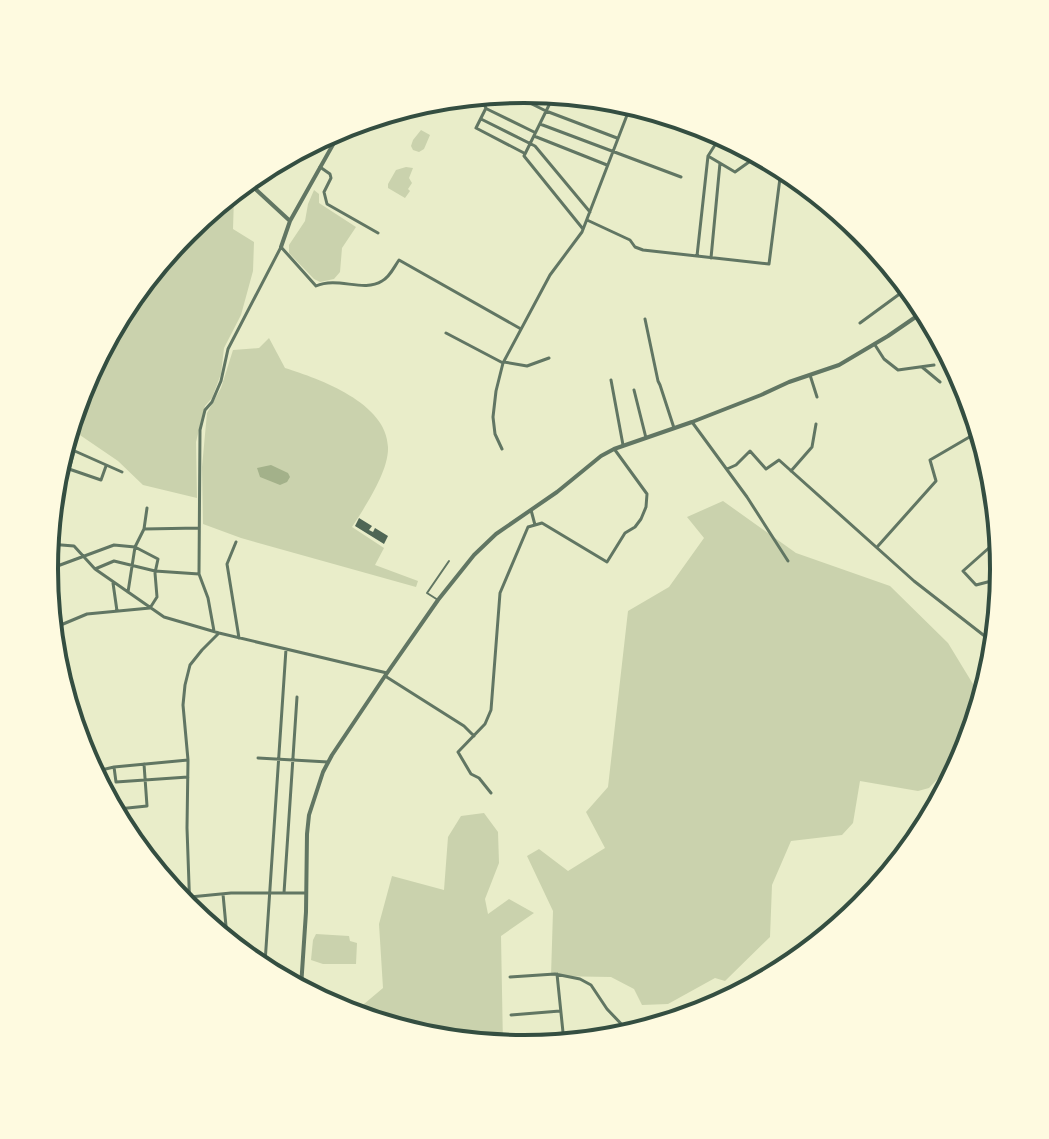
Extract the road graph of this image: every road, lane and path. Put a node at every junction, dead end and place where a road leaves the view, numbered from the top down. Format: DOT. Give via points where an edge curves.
graph roads {
  1 [pos="530,103"];
  2 [pos="550,104"];
  3 [pos="483,105"];
  4 [pos="486,108"];
  5 [pos="546,111"];
  6 [pos="627,115"];
  7 [pos="481,119"];
  8 [pos="540,124"];
  9 [pos="535,134"];
  10 [pos="617,138"];
  11 [pos="530,143"];
  12 [pos="715,144"];
  13 [pos="333,145"];
  14 [pos="612,151"];
  15 [pos="525,154"];
  16 [pos="708,156"];
  17 [pos="750,161"];
  18 [pos="720,163"];
  19 [pos="607,165"];
  20 [pos="320,167"];
  21 [pos="681,177"];
  22 [pos="780,179"];
  23 [pos="255,189"];
  24 [pos="590,212"];
  25 [pos="587,220"];
  26 [pos="290,221"];
  27 [pos="583,229"];
  28 [pos="378,233"];
  29 [pos="281,247"];
  30 [pos="697,256"];
  31 [pos="711,258"];
  32 [pos="900,293"];
  33 [pos="916,317"];
  34 [pos="645,319"];
  35 [pos="860,323"];
  36 [pos="521,329"];
  37 [pos="446,333"];
  38 [pos="875,345"];
  39 [pos="549,358"];
  40 [pos="504,363"];
  41 [pos="934,365"];
  42 [pos="922,367"];
  43 [pos="810,375"];
  44 [pos="611,380"];
  45 [pos="940,382"];
  46 [pos="634,390"];
  47 [pos="817,397"];
  48 [pos="692,422"];
  49 [pos="816,424"];
  50 [pos="674,428"];
  51 [pos="971,436"];
  52 [pos="646,438"];
  53 [pos="623,445"];
  54 [pos="502,449"];
  55 [pos="614,449"];
  56 [pos="74,452"];
  57 [pos="70,466"];
  58 [pos="106,466"];
  59 [pos="69,469"];
  60 [pos="727,469"];
  61 [pos="791,471"];
  62 [pos="122,472"];
  63 [pos="147,508"];
  64 [pos="531,510"];
  65 [pos="535,525"];
  66 [pos="199,528"];
  67 [pos="144,529"];
  68 [pos="236,542"];
  69 [pos="59,545"];
  70 [pos="135,547"];
  71 [pos="877,547"];
  72 [pos="990,547"];
  73 [pos="84,556"];
  74 [pos="449,561"];
  75 [pos="788,561"];
  76 [pos="58,566"];
  77 [pos="132,566"];
  78 [pos="95,569"];
  79 [pos="155,571"];
  80 [pos="199,574"];
  81 [pos="112,581"];
  82 [pos="991,581"];
  83 [pos="128,592"];
  84 [pos="438,600"];
  85 [pos="150,608"];
  86 [pos="117,611"];
  87 [pos="61,625"];
  88 [pos="216,632"];
  89 [pos="986,637"];
  90 [pos="239,638"];
  91 [pos="286,649"];
  92 [pos="386,674"];
  93 [pos="297,697"];
  94 [pos="474,736"];
  95 [pos="258,758"];
  96 [pos="278,759"];
  97 [pos="188,760"];
  98 [pos="293,760"];
  99 [pos="328,762"];
  100 [pos="144,764"];
  101 [pos="114,767"];
  102 [pos="103,770"];
  103 [pos="188,777"];
  104 [pos="145,780"];
  105 [pos="491,793"];
  106 [pos="124,808"];
  107 [pos="269,893"];
  108 [pos="284,893"];
  109 [pos="306,893"];
  110 [pos="190,894"];
  111 [pos="223,894"];
  112 [pos="226,928"];
  113 [pos="265,957"];
  114 [pos="557,974"];
  115 [pos="510,977"];
  116 [pos="301,979"];
  117 [pos="560,1011"];
  118 [pos="511,1015"];
  119 [pos="623,1025"];
  120 [pos="563,1034"];
  1 -- 5 [label="street"];
  2 -- 5 [label="street"];
  3 -- 4 [label="street"];
  4 -- 7 [label="street"];
  4 -- 9 [label="street"];
  5 -- 8 [label="street"];
  5 -- 10 [label="street"];
  6 -- 10 [label="street"];
  7 -- 11 [label="street"];
  7 -- 15 [label="street" via="476,128"];
  8 -- 9 [label="street"];
  8 -- 14 [label="street"];
  9 -- 11 [label="street"];
  9 -- 19 [label="street"];
  10 -- 14 [label="street"];
  11 -- 15 [label="street"];
  11 -- 24 [label="street"];
  12 -- 16 [label="street"];
  13 -- 20 [label="street"];
  14 -- 19 [label="street"];
  14 -- 21 [label="street"];
  15 -- 27 [label="street"];
  16 -- 18 [label="street"];
  16 -- 30 [label="street"];
  17 -- 18 [label="street" via="735,172"];
  18 -- 31 [label="street"];
  19 -- 24 [label="street"];
  20 -- 26 [label="street"];
  20 -- 28 [label="street" via="331,178 324,192 327,204"];
  22 -- 31 [label="street" via="769,264"];
  23 -- 26 [label="street"];
  24 -- 25 [label="street"];
  25 -- 27 [label="street"];
  25 -- 30 [label="street" via="643,250"];
  26 -- 29 [label="street"];
  27 -- 36 [label="street"];
  29 -- 36 [label="street" via="316,286 331,281 378,283 399,260"];
  29 -- 66 [label="street" via="228,349 221,381 202,420"];
  30 -- 31 [label="street"];
  32 -- 35 [label="street"];
  33 -- 38 [label="street"];
  34 -- 50 [label="street"];
  36 -- 40 [label="street"];
  37 -- 40 [label="street"];
  38 -- 42 [label="street" via="898,370"];
  38 -- 43 [label="street"];
  39 -- 40 [label="street" via="527,366"];
  40 -- 54 [label="street" via="493,417"];
  41 -- 42 [label="street"];
  42 -- 45 [label="street"];
  43 -- 47 [label="street"];
  43 -- 48 [label="street"];
  44 -- 53 [label="street"];
  46 -- 52 [label="street"];
  48 -- 50 [label="street"];
  48 -- 60 [label="street"];
  49 -- 61 [label="street" via="812,447"];
  50 -- 52 [label="street"];
  51 -- 71 [label="street" via="930,460 936,481"];
  52 -- 53 [label="street"];
  53 -- 55 [label="street"];
  55 -- 64 [label="street"];
  55 -- 65 [label="street" via="647,501 641,519 607,562 542,523"];
  56 -- 57 [label="street"];
  56 -- 58 [label="street"];
  58 -- 59 [label="street" via="101,480"];
  58 -- 62 [label="street"];
  60 -- 61 [label="street" via="750,451 766,469 779,460"];
  60 -- 75 [label="street"];
  61 -- 71 [label="street"];
  63 -- 67 [label="street"];
  64 -- 65 [label="street"];
  64 -- 84 [label="street" via="483,545"];
  65 -- 94 [label="street" via="528,527 500,593 491,710"];
  66 -- 67 [label="street"];
  66 -- 80 [label="street"];
  67 -- 70 [label="street"];
  68 -- 90 [label="street" via="227,564"];
  69 -- 73 [label="street" via="74,546"];
  70 -- 73 [label="street" via="114,545"];
  70 -- 77 [label="street"];
  70 -- 79 [label="street" via="158,559"];
  71 -- 89 [label="street"];
  72 -- 82 [label="street" via="963,571 976,585"];
  73 -- 76 [label="street"];
  73 -- 78 [label="street"];
  74 -- 84 [label="lane" via="427,593"];
  77 -- 78 [label="street" via="114,561"];
  77 -- 79 [label="street"];
  77 -- 83 [label="street"];
  78 -- 81 [label="street"];
  79 -- 80 [label="street"];
  79 -- 85 [label="street" via="157,597"];
  80 -- 88 [label="street"];
  81 -- 83 [label="street"];
  81 -- 86 [label="street"];
  83 -- 85 [label="street"];
  84 -- 92 [label="street"];
  85 -- 86 [label="street"];
  85 -- 88 [label="street"];
  86 -- 87 [label="street" via="87,614"];
  88 -- 90 [label="street"];
  88 -- 97 [label="street" via="190,665 185,685"];
  90 -- 91 [label="street"];
  91 -- 92 [label="street"];
  91 -- 96 [label="street"];
  92 -- 94 [label="street"];
  92 -- 99 [label="street"];
  93 -- 98 [label="street"];
  94 -- 105 [label="street" via="458,752"];
  95 -- 96 [label="street"];
  96 -- 98 [label="street"];
  96 -- 107 [label="street"];
  97 -- 100 [label="street"];
  97 -- 103 [label="street"];
  98 -- 99 [label="street"];
  98 -- 108 [label="street"];
  99 -- 109 [label="street" via="309,815"];
  100 -- 101 [label="street"];
  100 -- 104 [label="street"];
  101 -- 102 [label="street"];
  101 -- 104 [label="street" via="116,782"];
  103 -- 104 [label="street"];
  103 -- 110 [label="street"];
  104 -- 106 [label="street" via="147,806"];
  107 -- 108 [label="street"];
  107 -- 111 [label="street"];
  107 -- 113 [label="street"];
  108 -- 109 [label="street"];
  109 -- 116 [label="street"];
  110 -- 111 [label="street"];
  111 -- 112 [label="street"];
  114 -- 115 [label="street"];
  114 -- 117 [label="street"];
  114 -- 119 [label="street" via="591,985"];
  117 -- 118 [label="street"];
  117 -- 120 [label="street"];
}
